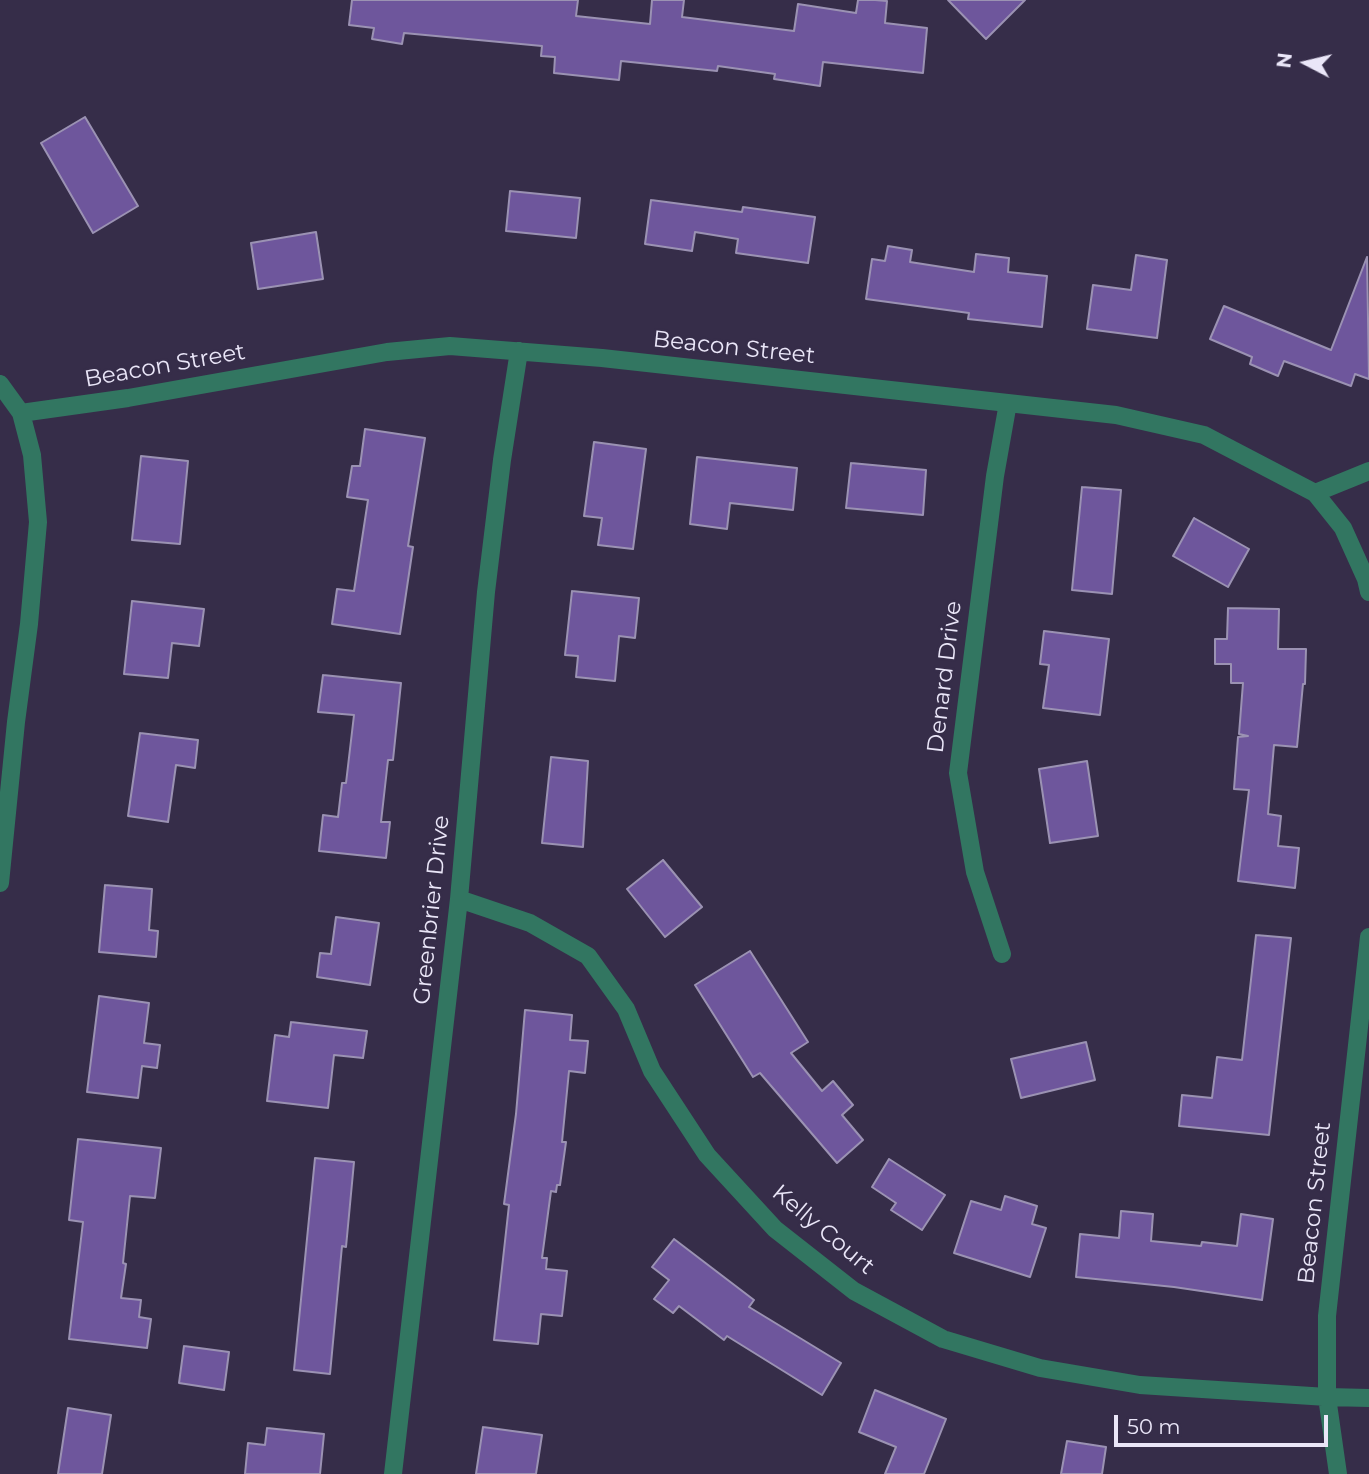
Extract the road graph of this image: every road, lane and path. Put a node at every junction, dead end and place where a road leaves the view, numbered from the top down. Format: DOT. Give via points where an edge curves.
graph roads {
  1 [pos="519,351"];
  2 [pos="0,384"];
  3 [pos="1008,403"];
  4 [pos="21,413"];
  5 [pos="1369,471"];
  6 [pos="1315,493"];
  7 [pos="1369,592"];
  8 [pos="0,883"];
  9 [pos="459,899"];
  10 [pos="1369,937"];
  11 [pos="1002,954"];
  12 [pos="1327,1397"];
  13 [pos="1369,1398"];
  14 [pos="393,1474"];
  15 [pos="1338,1474"];
  1 -- 3 [label="street, Beacon Street"];
  1 -- 4 [label="street, Beacon Street" via="450,346 387,352"];
  1 -- 9 [label="street, Greenbrier Drive" via="486,592"];
  2 -- 4 [label="street"];
  3 -- 6 [label="street, Beacon Street" via="1116,415 1204,435"];
  3 -- 11 [label="street, Denard Drive" via="958,773 975,872"];
  4 -- 8 [label="street" via="32,456 38,522"];
  5 -- 6 [label="street"];
  6 -- 7 [label="street, Beacon Street" via="1343,528"];
  9 -- 12 [label="street, Kelly Court" via="530,923 589,956 626,1009 652,1071 707,1154 775,1229 853,1291 943,1339 1040,1368 1140,1385"];
  9 -- 14 [label="street, Greenbrier Drive"];
  10 -- 12 [label="street, Beacon Street" via="1327,1316"];
  12 -- 13 [label="street, Kelly Court"];
  12 -- 15 [label="street, Beacon Street"];
}
